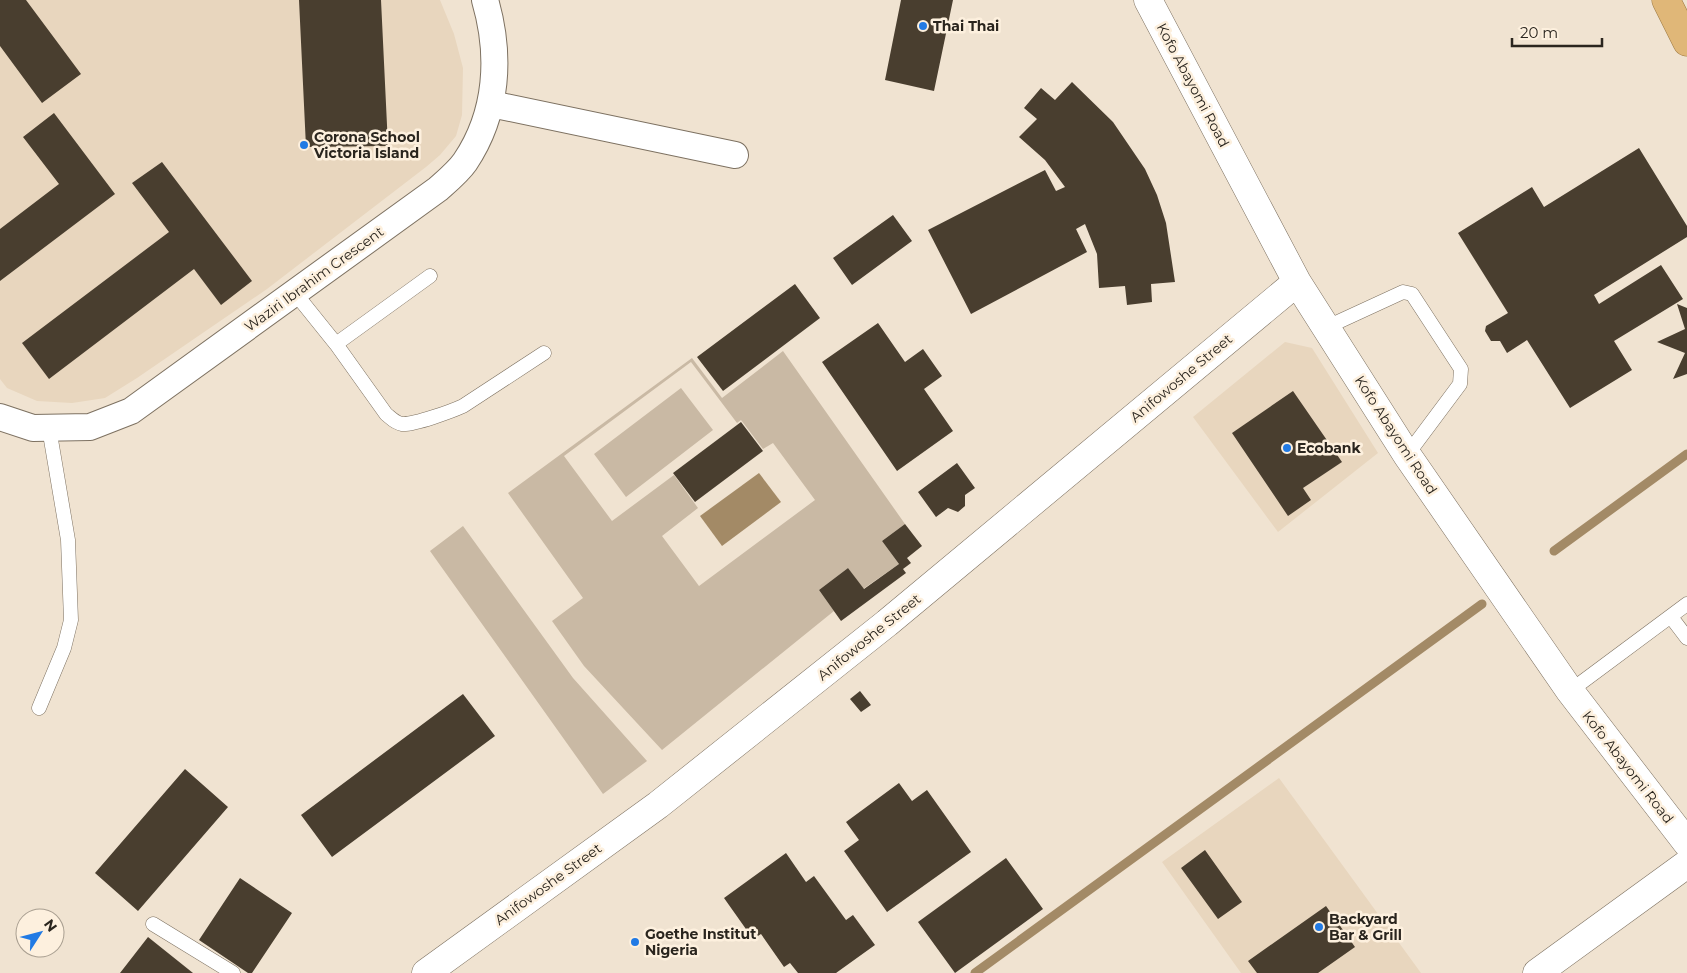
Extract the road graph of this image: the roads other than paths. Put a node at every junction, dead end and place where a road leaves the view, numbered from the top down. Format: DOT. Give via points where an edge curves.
graph roads {
  1 [pos="484,0"];
  2 [pos="1148,0"];
  3 [pos="1666,0"];
  4 [pos="1687,42"];
  5 [pos="491,104"];
  6 [pos="735,155"];
  7 [pos="430,276"];
  8 [pos="1297,282"];
  9 [pos="295,293"];
  10 [pos="1327,327"];
  11 [pos="336,344"];
  12 [pos="544,354"];
  13 [pos="0,417"];
  14 [pos="49,428"];
  15 [pos="1407,455"];
  16 [pos="1687,604"];
  17 [pos="1671,616"];
  18 [pos="1687,638"];
  19 [pos="1570,691"];
  20 [pos="39,708"];
  21 [pos="1687,843"];
  22 [pos="1687,864"];
  23 [pos="153,924"];
  24 [pos="233,973"];
  25 [pos="426,973"];
  26 [pos="1537,973"];
  1 -- 5 [label="street, Waziri Ibrahim Crescent" via="496,70"];
  2 -- 8 [label="street, Kofo Abayomi Road"];
  3 -- 4 [label="highway"];
  5 -- 6 [label="street"];
  5 -- 9 [label="street, Waziri Ibrahim Crescent" via="480,137 464,164 438,189"];
  7 -- 11 [label="lane"];
  8 -- 10 [label="street, Kofo Abayomi Road"];
  8 -- 25 [label="street, Anifowoshe Street" via="887,623 658,805"];
  9 -- 11 [label="lane"];
  9 -- 14 [label="street, Waziri Ibrahim Crescent" via="131,411 90,427"];
  10 -- 15 [label="street, Kofo Abayomi Road"];
  10 -- 15 [label="lane" via="1403,292 1412,294 1461,369 1460,384"];
  11 -- 12 [label="lane" via="386,414 394,422 404,424 464,406"];
  13 -- 14 [label="street, Waziri Ibrahim Crescent" via="33,428"];
  14 -- 20 [label="lane" via="68,540 71,620 64,648"];
  15 -- 19 [label="street, Kofo Abayomi Road"];
  16 -- 17 [label="lane"];
  17 -- 18 [label="lane"];
  17 -- 19 [label="lane"];
  19 -- 21 [label="street, Kofo Abayomi Road"];
  22 -- 26 [label="street"];
  23 -- 24 [label="lane"];
}
